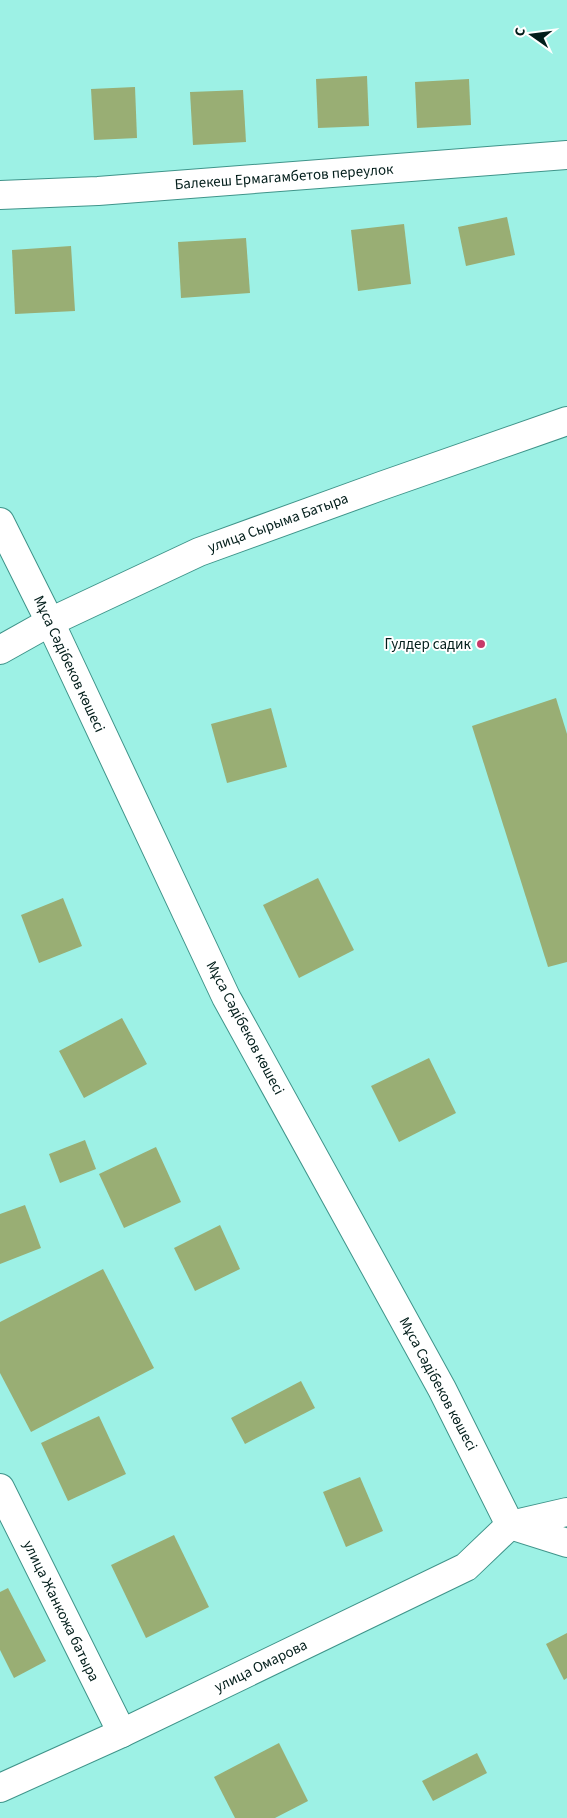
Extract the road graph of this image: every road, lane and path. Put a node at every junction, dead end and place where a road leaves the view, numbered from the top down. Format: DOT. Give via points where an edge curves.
graph roads {
  1 [pos="567,155"];
  2 [pos="0,195"];
  3 [pos="567,421"];
  4 [pos="0,522"];
  5 [pos="50,622"];
  6 [pos="0,650"];
  7 [pos="0,1488"];
  8 [pos="567,1512"];
  9 [pos="510,1525"];
  10 [pos="567,1543"];
  11 [pos="122,1733"];
  12 [pos="0,1788"];
  1 -- 2 [label="street, Балекеш Ермагамбетов переулок" via="98,191"];
  3 -- 5 [label="street, улица Сырыма Батыра" via="199,552"];
  4 -- 5 [label="street, Мұса Сәдібеков көшесі"];
  5 -- 6 [label="street, улица Сырыма Батыра"];
  5 -- 9 [label="street, Мұса Сәдібеков көшесі" via="226,998 442,1389"];
  7 -- 11 [label="street, улица Жанкожа батыра"];
  8 -- 9 [label="street"];
  9 -- 10 [label="street"];
  9 -- 11 [label="street, улица Омарова" via="466,1567"];
  11 -- 12 [label="street, улица Омарова"];
}
